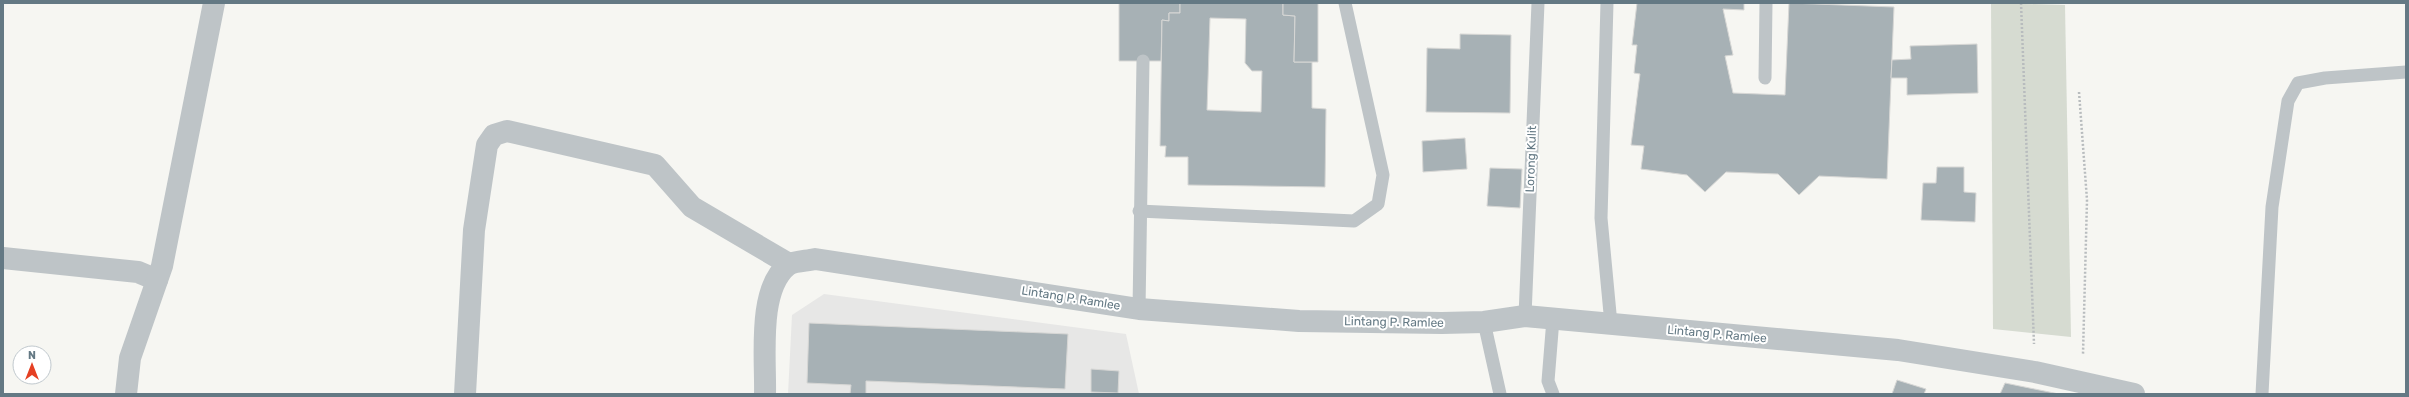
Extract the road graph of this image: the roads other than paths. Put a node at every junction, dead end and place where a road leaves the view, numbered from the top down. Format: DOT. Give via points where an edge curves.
graph roads {
  1 [pos="214,3"];
  2 [pos="1345,3"];
  3 [pos="1538,3"];
  4 [pos="1607,3"];
  5 [pos="1766,3"];
  6 [pos="1143,61"];
  7 [pos="2406,72"];
  8 [pos="1765,78"];
  9 [pos="1139,211"];
  10 [pos="3,258"];
  11 [pos="789,264"];
  12 [pos="157,280"];
  13 [pos="1139,309"];
  14 [pos="1525,316"];
  15 [pos="1552,319"];
  16 [pos="1484,322"];
  17 [pos="1610,324"];
  18 [pos="126,394"];
  19 [pos="465,394"];
  20 [pos="765,394"];
  21 [pos="1500,394"];
  22 [pos="1553,394"];
  23 [pos="2134,394"];
  24 [pos="2262,394"];
  1 -- 12 [label="street"];
  2 -- 9 [label="lane" via="1383,175 1378,204 1354,221"];
  3 -- 14 [label="lane, Lorong Kulit"];
  4 -- 17 [label="lane" via="1601,218"];
  5 -- 8 [label="lane"];
  6 -- 9 [label="lane"];
  7 -- 24 [label="lane" via="2324,78 2298,83 2288,101 2272,207"];
  9 -- 13 [label="lane"];
  10 -- 12 [label="street" via="131,271"];
  11 -- 13 [label="street, Lintang P. Ramlee" via="815,259"];
  11 -- 19 [label="street" via="692,207 655,166 507,131 494,135 487,144 474,230"];
  11 -- 20 [label="street" via="777,277 770,293 767,313"];
  12 -- 18 [label="street" via="130,358"];
  13 -- 16 [label="street, Lintang P. Ramlee" via="1298,321"];
  14 -- 15 [label="street, Lintang P. Ramlee"];
  14 -- 16 [label="street, Lintang P. Ramlee"];
  15 -- 17 [label="street, Lintang P. Ramlee"];
  15 -- 22 [label="lane" via="1548,382"];
  16 -- 21 [label="lane"];
  17 -- 23 [label="street, Lintang P. Ramlee" via="1898,350 2035,372"];
}
